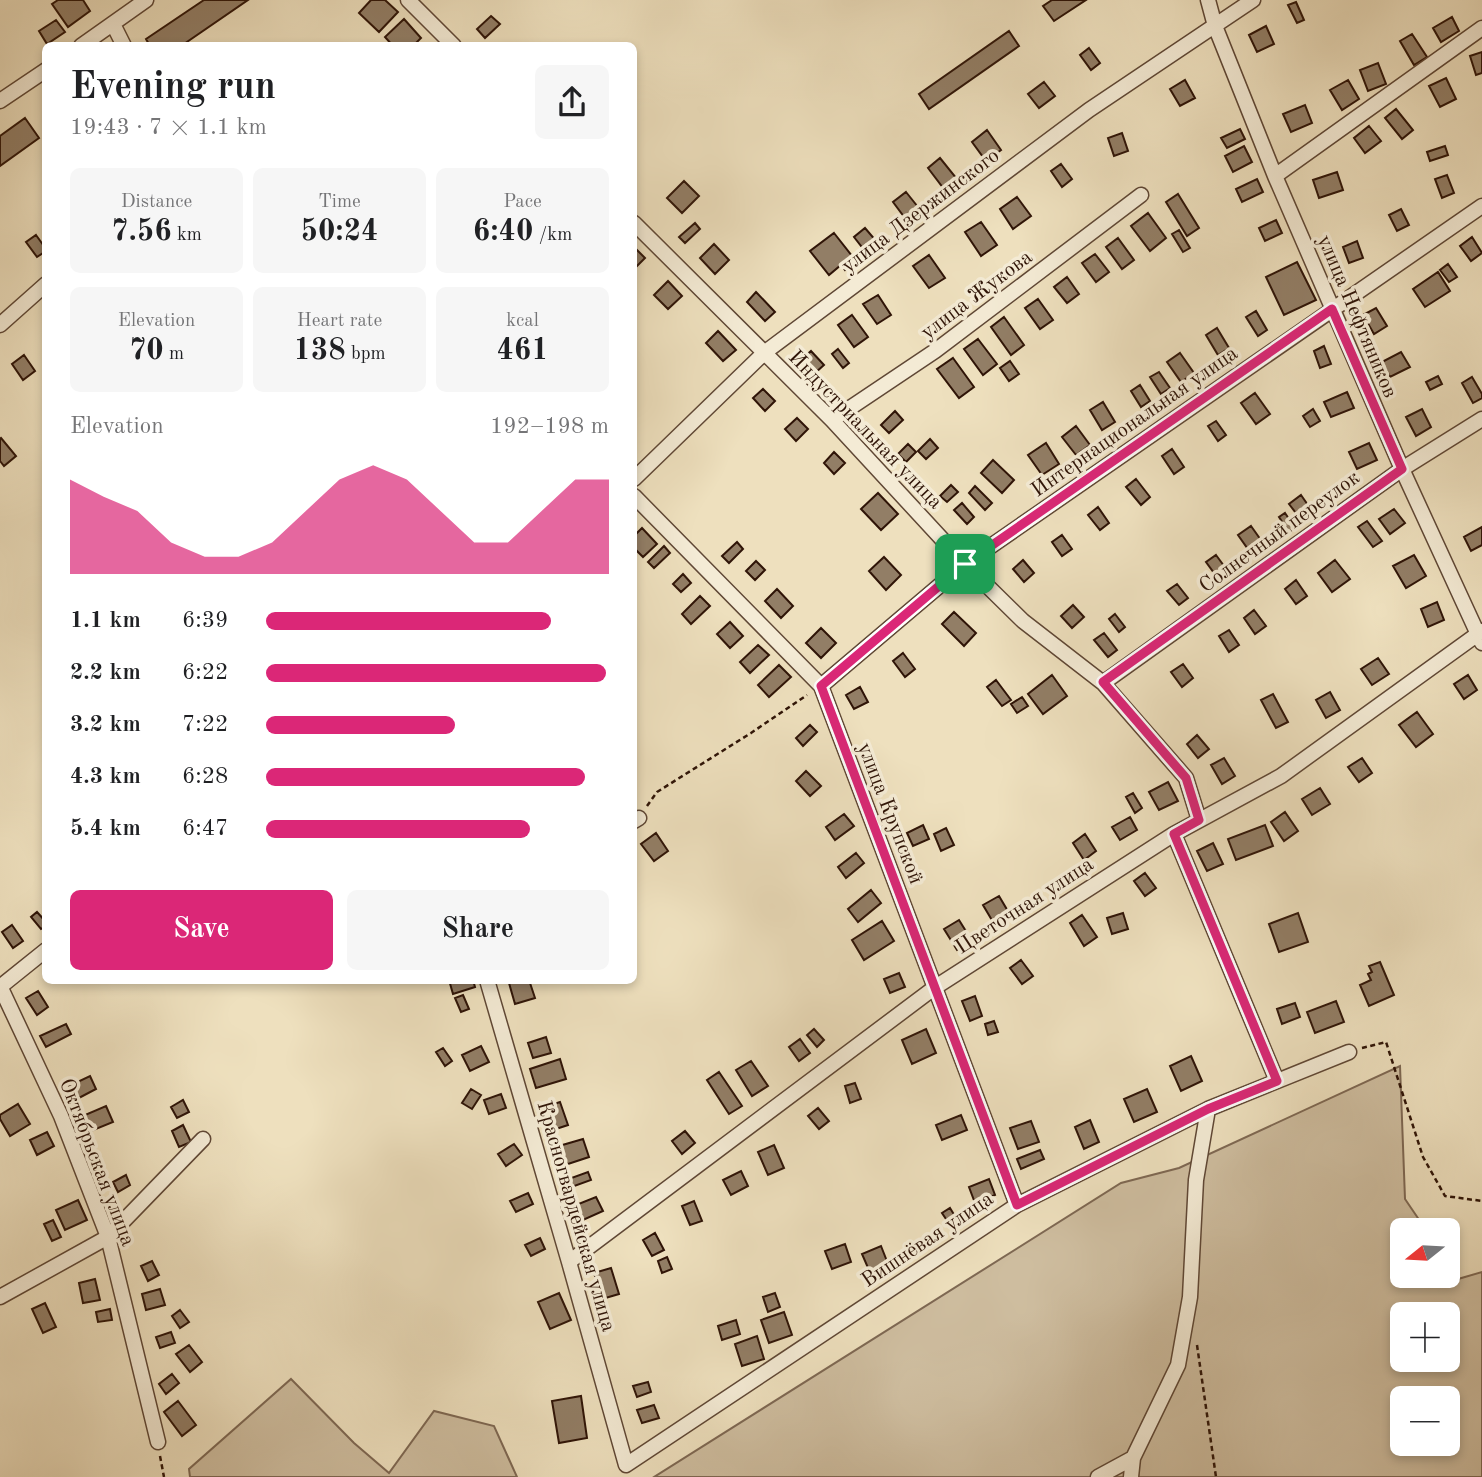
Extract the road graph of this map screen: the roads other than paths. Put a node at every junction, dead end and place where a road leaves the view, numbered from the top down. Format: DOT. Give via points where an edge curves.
graph roads {
  1 [pos="146,0"];
  2 [pos="408,0"];
  3 [pos="1208,0"];
  4 [pos="1252,0"];
  5 [pos="113,24"];
  6 [pos="1215,26"];
  7 [pos="1482,28"];
  8 [pos="87,42"];
  9 [pos="122,42"];
  10 [pos="450,42"];
  11 [pos="42,73"];
  12 [pos="0,100"];
  13 [pos="1275,176"];
  14 [pos="1141,195"];
  15 [pos="1482,206"];
  16 [pos="637,226"];
  17 [pos="42,287"];
  18 [pos="1332,309"];
  19 [pos="0,324"];
  20 [pos="764,353"];
  21 [pos="1482,419"];
  22 [pos="832,420"];
  23 [pos="1402,469"];
  24 [pos="637,476"];
  25 [pos="637,499"];
  26 [pos="965,564"];
  27 [pos="1480,636"];
  28 [pos="1103,682"];
  29 [pos="821,686"];
  30 [pos="1199,820"];
  31 [pos="1174,834"];
  32 [pos="42,953"];
  33 [pos="488,984"];
  34 [pos="0,987"];
  35 [pos="934,988"];
  36 [pos="1349,1052"];
  37 [pos="1277,1081"];
  38 [pos="1208,1109"];
  39 [pos="203,1139"];
  40 [pos="1017,1205"];
  41 [pos="108,1237"];
  42 [pos="569,1262"];
  43 [pos="0,1297"];
  44 [pos="158,1443"];
  45 [pos="1133,1458"];
  46 [pos="626,1465"];
  47 [pos="1098,1477"];
  48 [pos="1131,1477"];
  1 -- 5 [label="street"];
  2 -- 10 [label="street"];
  3 -- 6 [label="street, улица Нефтяников"];
  4 -- 6 [label="street, улица Дзержинского"];
  5 -- 8 [label="street"];
  5 -- 9 [label="street"];
  6 -- 13 [label="street, улица Нефтяников"];
  6 -- 20 [label="street, улица Дзержинского" via="1089,110"];
  7 -- 13 [label="street"];
  11 -- 12 [label="street"];
  13 -- 18 [label="street, улица Нефтяников"];
  14 -- 22 [label="street, улица Жукова" via="936,351"];
  15 -- 18 [label="street, Интернациональная улица"];
  16 -- 20 [label="street, Индустриальная улица"];
  17 -- 19 [label="street"];
  18 -- 23 [label="street, улица Нефтяников"];
  18 -- 26 [label="street, Интернациональная улица"];
  20 -- 22 [label="street, Индустриальная улица"];
  20 -- 24 [label="street, улица Дзержинского"];
  21 -- 23 [label="street, Солнечный переулок"];
  22 -- 26 [label="street, Индустриальная улица"];
  23 -- 27 [label="street, улица Нефтяников"];
  23 -- 28 [label="street, Солнечный переулок"];
  25 -- 29 [label="street, улица Крупской"];
  26 -- 28 [label="street, Индустриальная улица" via="1023,621"];
  26 -- 29 [label="street, Интернациональная улица"];
  27 -- 30 [label="street, Цветочная улица" via="1281,776"];
  28 -- 30 [label="street, Индустриальная улица" via="1186,778"];
  29 -- 35 [label="street, улица Крупской"];
  30 -- 31 [label="street, Цветочная улица"];
  31 -- 35 [label="street, Цветочная улица"];
  31 -- 37 [label="street"];
  32 -- 34 [label="street"];
  33 -- 42 [label="street, Красногвардейская улица"];
  34 -- 41 [label="street, Октябрьская улица" via="61,1116"];
  35 -- 40 [label="street, улица Крупской"];
  35 -- 42 [label="street, Цветочная улица"];
  36 -- 37 [label="street, Вишнёвая улица"];
  37 -- 38 [label="street, Вишнёвая улица"];
  38 -- 40 [label="street, Вишнёвая улица"];
  38 -- 45 [label="street" via="1196,1180 1190,1297 1178,1365"];
  39 -- 41 [label="street"];
  40 -- 46 [label="street, Вишнёвая улица"];
  41 -- 43 [label="street"];
  41 -- 44 [label="street, Октябрьская улица"];
  42 -- 46 [label="street, Красногвардейская улица"];
  45 -- 47 [label="street"];
  45 -- 48 [label="street"];
}
